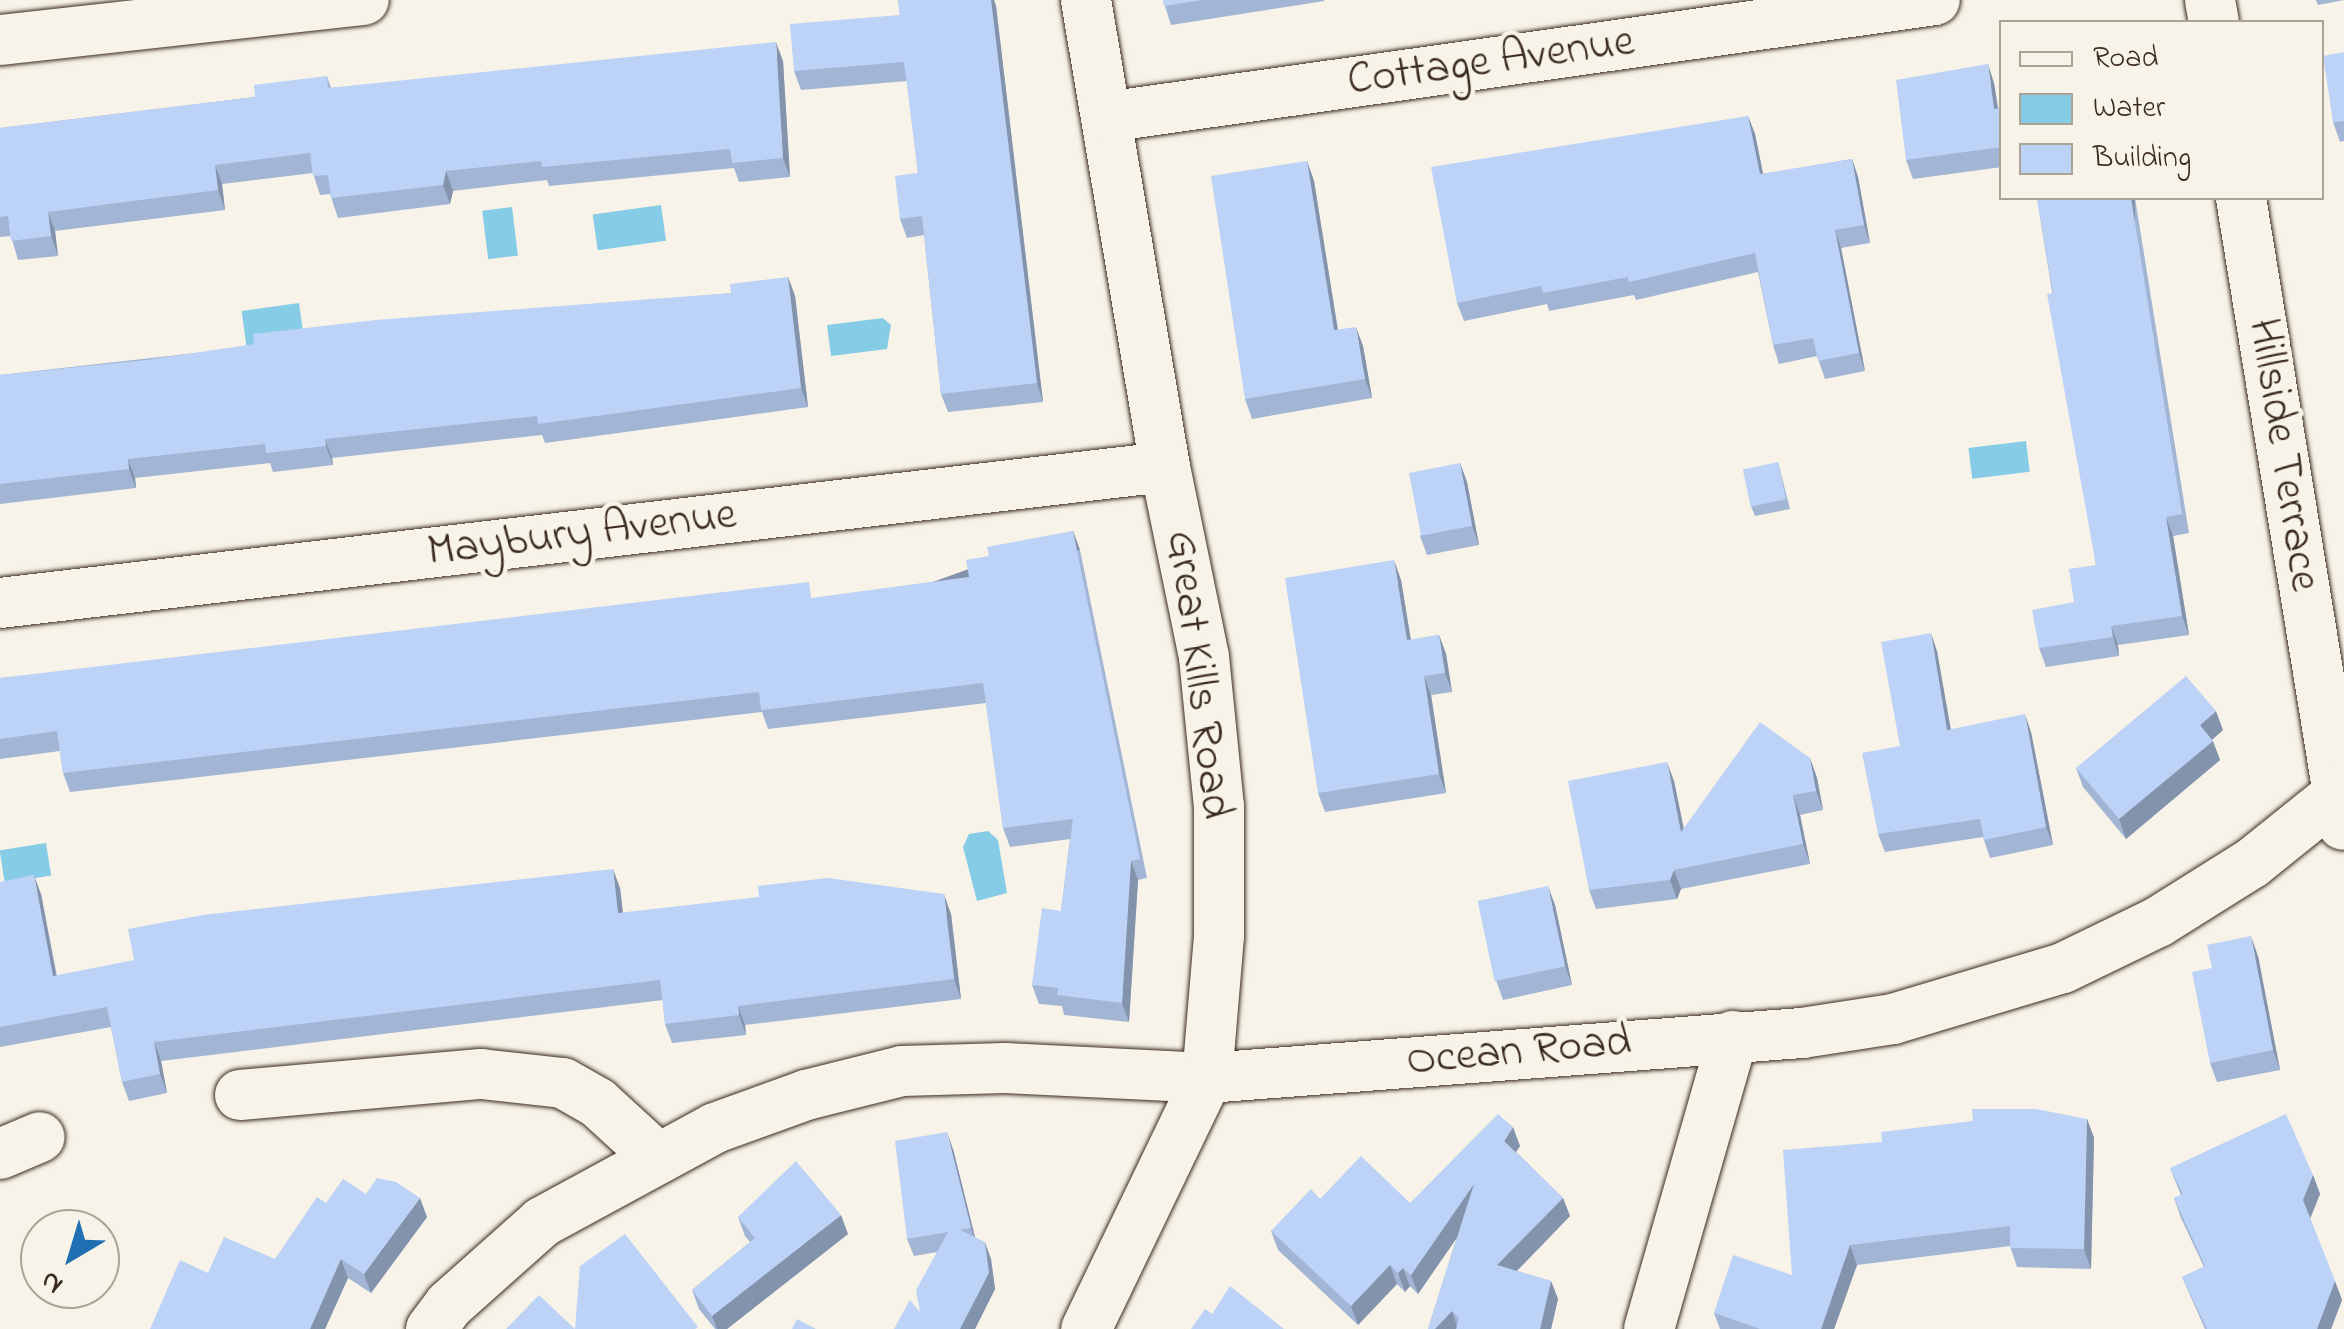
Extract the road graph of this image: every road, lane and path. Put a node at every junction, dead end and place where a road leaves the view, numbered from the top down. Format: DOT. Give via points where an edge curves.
graph roads {
  1 [pos="364,0"];
  2 [pos="1086,0"];
  3 [pos="1935,0"];
  4 [pos="0,40"];
  5 [pos="1106,117"];
  6 [pos="2241,200"];
  7 [pos="1165,466"];
  8 [pos="0,602"];
  9 [pos="2342,804"];
  10 [pos="1733,1036"];
  11 [pos="1207,1078"];
  12 [pos="240,1095"];
  13 [pos="657,1157"];
  14 [pos="432,1329"];
  15 [pos="1086,1329"];
  16 [pos="1650,1329"];
  1 -- 4 [label="street"];
  2 -- 5 [label="street, Great Kills Road"];
  3 -- 5 [label="street, Cottage Avenue"];
  5 -- 7 [label="street, Great Kills Road"];
  6 -- 9 [label="street, Hillside Terrace"];
  7 -- 8 [label="street, Maybury Avenue"];
  7 -- 11 [label="street, Great Kills Road" via="1204,657 1219,806 1219,936"];
  9 -- 10 [label="street, Ocean Road" via="2158,922 2063,968 1893,1019"];
  10 -- 11 [label="street, Ocean Road"];
  10 -- 16 [label="street"];
  11 -- 13 [label="street, Ocean Road" via="1005,1068 902,1071 806,1095"];
  11 -- 15 [label="street, Great Kills Road"];
  12 -- 13 [label="street" via="481,1074 563,1082 598,1103"];
  13 -- 14 [label="street, Ocean Road" via="542,1222 448,1305"];
}
